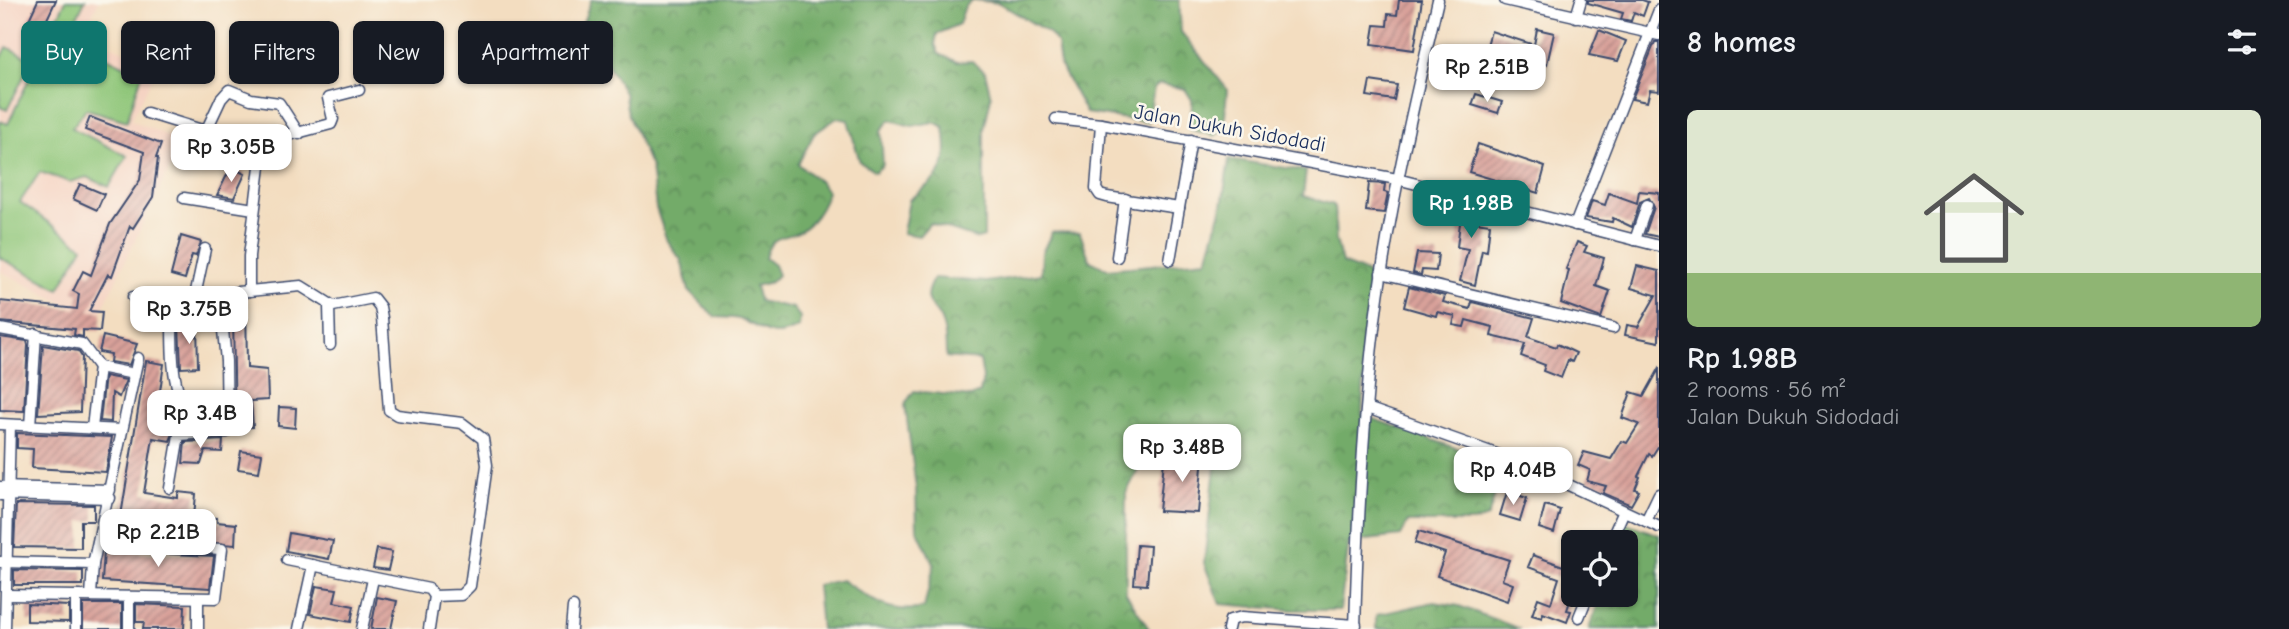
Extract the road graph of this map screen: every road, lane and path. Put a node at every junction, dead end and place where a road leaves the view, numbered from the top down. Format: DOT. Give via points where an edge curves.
graph roads {
  1 [pos="1438,0"];
  2 [pos="1505,0"];
  3 [pos="1581,0"];
  4 [pos="1659,10"];
  5 [pos="1576,17"];
  6 [pos="1656,34"];
  7 [pos="359,90"];
  8 [pos="147,113"];
  9 [pos="1056,119"];
  10 [pos="1101,124"];
  11 [pos="206,131"];
  12 [pos="299,134"];
  13 [pos="1191,141"];
  14 [pos="263,142"];
  15 [pos="1397,179"];
  16 [pos="184,198"];
  17 [pos="1125,199"];
  18 [pos="1647,205"];
  19 [pos="1179,208"];
  20 [pos="254,209"];
  21 [pos="1575,225"];
  22 [pos="1635,240"];
  23 [pos="1659,246"];
  24 [pos="205,249"];
  25 [pos="1117,257"];
  26 [pos="1170,260"];
  27 [pos="1381,273"];
  28 [pos="249,291"];
  29 [pos="221,295"];
  30 [pos="195,296"];
  31 [pos="133,297"];
  32 [pos="172,297"];
  33 [pos="329,305"];
  34 [pos="1613,328"];
  35 [pos="0,329"];
  36 [pos="36,334"];
  37 [pos="330,345"];
  38 [pos="138,358"];
  39 [pos="99,367"];
  40 [pos="134,374"];
  41 [pos="227,402"];
  42 [pos="1367,408"];
  43 [pos="5,425"];
  44 [pos="30,426"];
  45 [pos="92,428"];
  46 [pos="122,429"];
  47 [pos="170,488"];
  48 [pos="4,491"];
  49 [pos="110,494"];
  50 [pos="1659,494"];
  51 [pos="1623,511"];
  52 [pos="1646,522"];
  53 [pos="1659,527"];
  54 [pos="1615,530"];
  55 [pos="100,543"];
  56 [pos="288,560"];
  57 [pos="4,563"];
  58 [pos="93,564"];
  59 [pos="313,565"];
  60 [pos="373,579"];
  61 [pos="8,595"];
  62 [pos="76,596"];
  63 [pos="90,596"];
  64 [pos="434,596"];
  65 [pos="129,597"];
  66 [pos="198,599"];
  67 [pos="573,607"];
  68 [pos="1583,607"];
  69 [pos="1579,617"];
  70 [pos="1355,627"];
  71 [pos="5,629"];
  72 [pos="76,629"];
  73 [pos="129,629"];
  74 [pos="198,629"];
  75 [pos="299,629"];
  76 [pos="362,629"];
  77 [pos="429,629"];
  78 [pos="570,629"];
  79 [pos="1228,629"];
  1 -- 15 [label="street"];
  2 -- 5 [label="street"];
  3 -- 5 [label="street"];
  4 -- 6 [label="street"];
  5 -- 6 [label="street"];
  6 -- 21 [label="street"];
  7 -- 12 [label="street" via="331,95 327,100 331,124"];
  8 -- 11 [label="street"];
  9 -- 10 [label="street, Jalan Dukuh Sidodadi"];
  10 -- 13 [label="street, Jalan Dukuh Sidodadi"];
  10 -- 17 [label="street" via="1096,189 1100,195"];
  11 -- 12 [label="street" via="229,90 279,103"];
  11 -- 14 [label="street"];
  12 -- 14 [label="street"];
  13 -- 15 [label="street, Jalan Dukuh Sidodadi"];
  13 -- 19 [label="street"];
  14 -- 20 [label="street"];
  15 -- 21 [label="street, Jalan Dukuh Sidodadi"];
  15 -- 27 [label="street"];
  16 -- 20 [label="street"];
  17 -- 19 [label="street"];
  17 -- 25 [label="street"];
  18 -- 22 [label="street"];
  19 -- 26 [label="street"];
  20 -- 28 [label="street"];
  21 -- 22 [label="street, Jalan Dukuh Sidodadi"];
  22 -- 23 [label="street, Jalan Dukuh Sidodadi"];
  24 -- 30 [label="street"];
  27 -- 34 [label="street"];
  27 -- 42 [label="street"];
  28 -- 29 [label="street"];
  28 -- 33 [label="street" via="301,286"];
  29 -- 30 [label="street"];
  29 -- 41 [label="street"];
  30 -- 32 [label="street"];
  31 -- 32 [label="street"];
  32 -- 41 [label="street" via="178,395 188,402"];
  33 -- 37 [label="street"];
  33 -- 64 [label="street" via="367,298 378,302 391,412 462,424 483,439 487,465 470,586 461,595"];
  35 -- 36 [label="street"];
  36 -- 39 [label="street" via="82,344"];
  36 -- 44 [label="street"];
  38 -- 40 [label="street"];
  39 -- 40 [label="street"];
  39 -- 45 [label="street"];
  40 -- 46 [label="street"];
  41 -- 47 [label="street" via="227,432 179,435"];
  42 -- 51 [label="street" via="1519,462"];
  42 -- 70 [label="street"];
  43 -- 44 [label="street"];
  43 -- 48 [label="street"];
  44 -- 45 [label="street"];
  45 -- 46 [label="street"];
  46 -- 49 [label="street"];
  48 -- 49 [label="street"];
  48 -- 57 [label="street"];
  49 -- 55 [label="street"];
  50 -- 52 [label="street"];
  51 -- 52 [label="street"];
  51 -- 54 [label="street"];
  52 -- 53 [label="street"];
  55 -- 58 [label="street"];
  55 -- 66 [label="street" via="222,550 216,598"];
  56 -- 59 [label="street"];
  57 -- 58 [label="street"];
  57 -- 61 [label="street"];
  58 -- 63 [label="street"];
  59 -- 60 [label="street"];
  59 -- 75 [label="street"];
  60 -- 64 [label="street" via="429,589"];
  60 -- 76 [label="street"];
  61 -- 62 [label="street"];
  61 -- 71 [label="street"];
  62 -- 63 [label="street"];
  62 -- 72 [label="street"];
  63 -- 65 [label="street"];
  64 -- 77 [label="street"];
  65 -- 66 [label="street"];
  65 -- 73 [label="street"];
  66 -- 74 [label="street"];
  67 -- 78 [label="street"];
  68 -- 69 [label="street"];
  70 -- 79 [label="street" via="1242,617 1230,620"];
}
